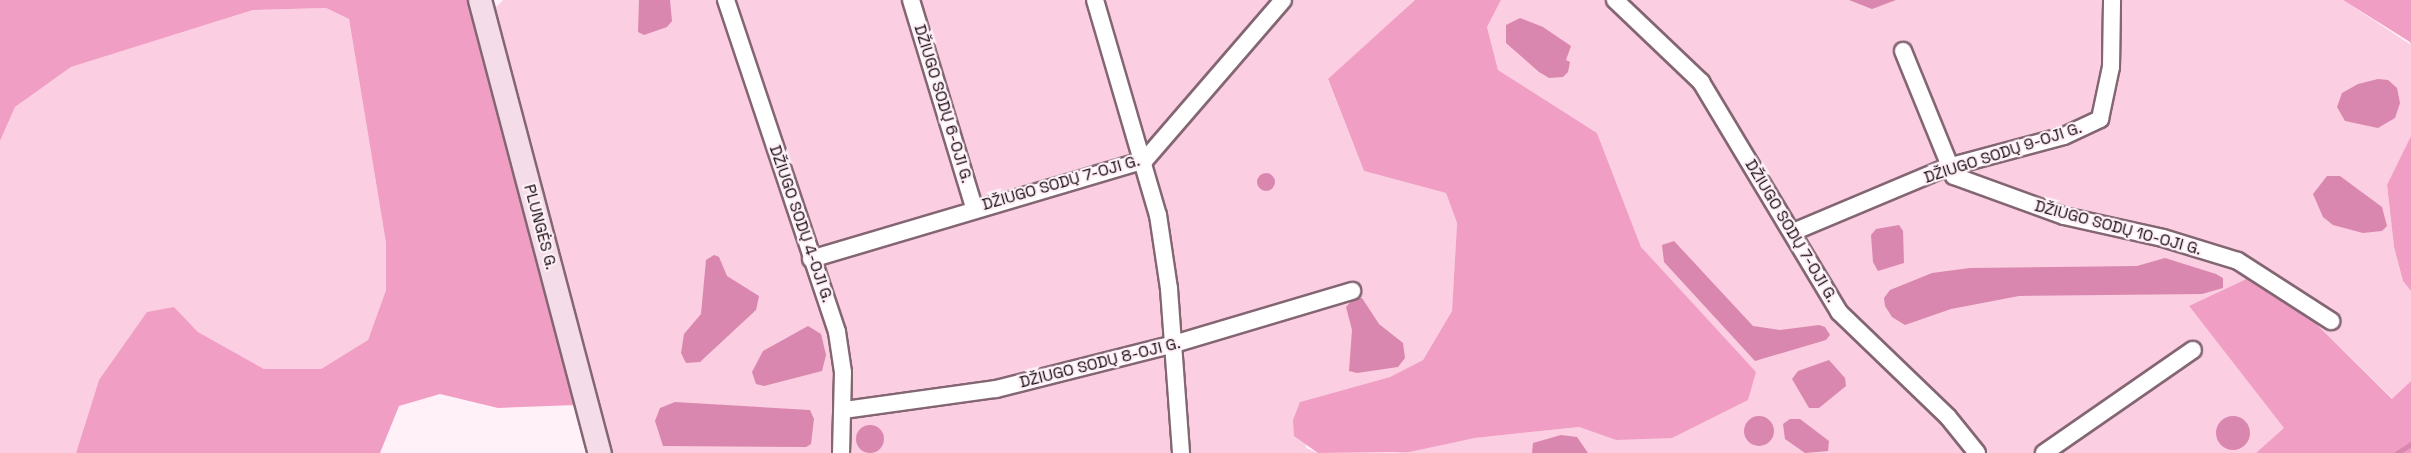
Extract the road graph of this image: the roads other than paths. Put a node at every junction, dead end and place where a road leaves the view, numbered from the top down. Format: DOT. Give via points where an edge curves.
graph roads {
  1 [pos="480,0"];
  2 [pos="726,0"];
  3 [pos="911,0"];
  4 [pos="1095,0"];
  5 [pos="1283,0"];
  6 [pos="1616,0"];
  7 [pos="2112,0"];
  8 [pos="1903,51"];
  9 [pos="1145,160"];
  10 [pos="1948,167"];
  11 [pos="974,208"];
  12 [pos="1793,232"];
  13 [pos="811,259"];
  14 [pos="1352,291"];
  15 [pos="2331,321"];
  16 [pos="1173,344"];
  17 [pos="2193,350"];
  18 [pos="843,410"];
  19 [pos="600,453"];
  20 [pos="841,453"];
  21 [pos="1181,453"];
  22 [pos="1977,453"];
  23 [pos="2044,453"];
  1 -- 19 [label="main road, PLUNGĖS G."];
  2 -- 13 [label="street, DŽIUGO SODŲ 4-OJI G."];
  3 -- 11 [label="street, DŽIUGO SODŲ 6-OJI G."];
  4 -- 9 [label="street"];
  5 -- 9 [label="street, DŽIUGO SODŲ 7-OJI G."];
  6 -- 12 [label="street, DŽIUGO SODŲ 7-OJI G." via="1701,82"];
  7 -- 10 [label="street, DŽIUGO SODŲ 9-OJI G." via="2111,67 2100,119 2064,136"];
  8 -- 10 [label="street"];
  9 -- 11 [label="street, DŽIUGO SODŲ 7-OJI G."];
  9 -- 16 [label="street" via="1158,215"];
  10 -- 12 [label="street, DŽIUGO SODŲ 9-OJI G."];
  10 -- 15 [label="street, DŽIUGO SODŲ 10-OJI G." via="1954,176 2064,216 2163,238 2238,261"];
  11 -- 13 [label="street, DŽIUGO SODŲ 7-OJI G."];
  12 -- 22 [label="street, DŽIUGO SODŲ 7-OJI G." via="1839,312 1948,417"];
  13 -- 18 [label="street, DŽIUGO SODŲ 4-OJI G." via="837,332"];
  14 -- 16 [label="street, DŽIUGO SODŲ 8-OJI G."];
  16 -- 18 [label="street, DŽIUGO SODŲ 8-OJI G." via="996,389"];
  16 -- 21 [label="street"];
  17 -- 23 [label="street"];
  18 -- 20 [label="street, DŽIUGO SODŲ 4-OJI G."];
}
